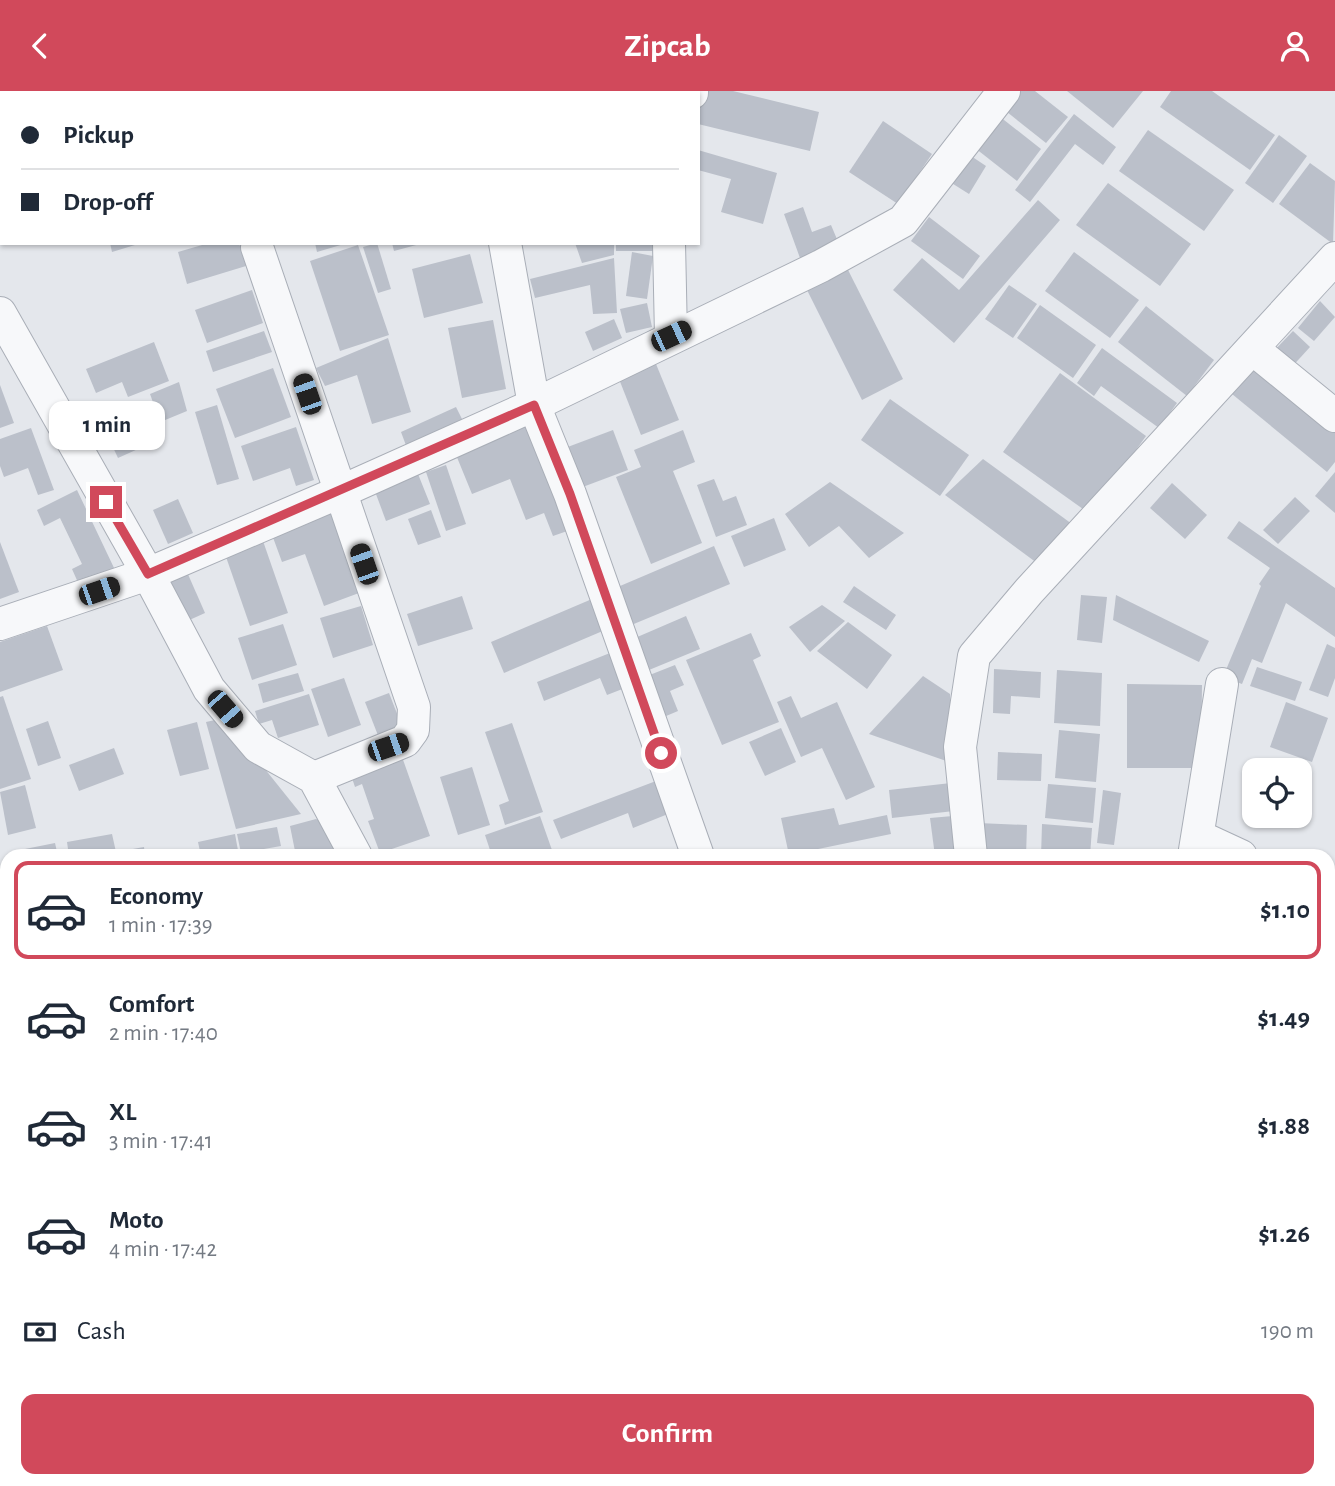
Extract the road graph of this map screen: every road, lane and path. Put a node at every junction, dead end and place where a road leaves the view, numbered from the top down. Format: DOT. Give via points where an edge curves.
graph roads {
  1 [pos="1004,91"];
  2 [pos="505,245"];
  3 [pos="669,245"];
  4 [pos="257,247"];
  5 [pos="1335,258"];
  6 [pos="0,313"];
  7 [pos="671,336"];
  8 [pos="1253,349"];
  9 [pos="534,405"];
  10 [pos="1335,417"];
  11 [pos="340,492"];
  12 [pos="148,574"];
  13 [pos="0,624"];
  14 [pos="1222,684"];
  15 [pos="314,778"];
  16 [pos="1197,847"];
  17 [pos="352,849"];
  18 [pos="696,849"];
  19 [pos="970,849"];
  1 -- 7 [label="street" via="903,221"];
  2 -- 9 [label="street"];
  3 -- 7 [label="street"];
  4 -- 11 [label="street"];
  5 -- 8 [label="street"];
  6 -- 12 [label="street"];
  7 -- 9 [label="street"];
  8 -- 10 [label="street"];
  8 -- 19 [label="street" via="974,656 960,747"];
  9 -- 11 [label="street"];
  9 -- 18 [label="street"];
  11 -- 12 [label="street"];
  11 -- 15 [label="street" via="414,707 412,730 405,741"];
  12 -- 13 [label="street"];
  12 -- 15 [label="street" via="209,689 258,747"];
  14 -- 16 [label="street"];
  15 -- 17 [label="street"];
}
